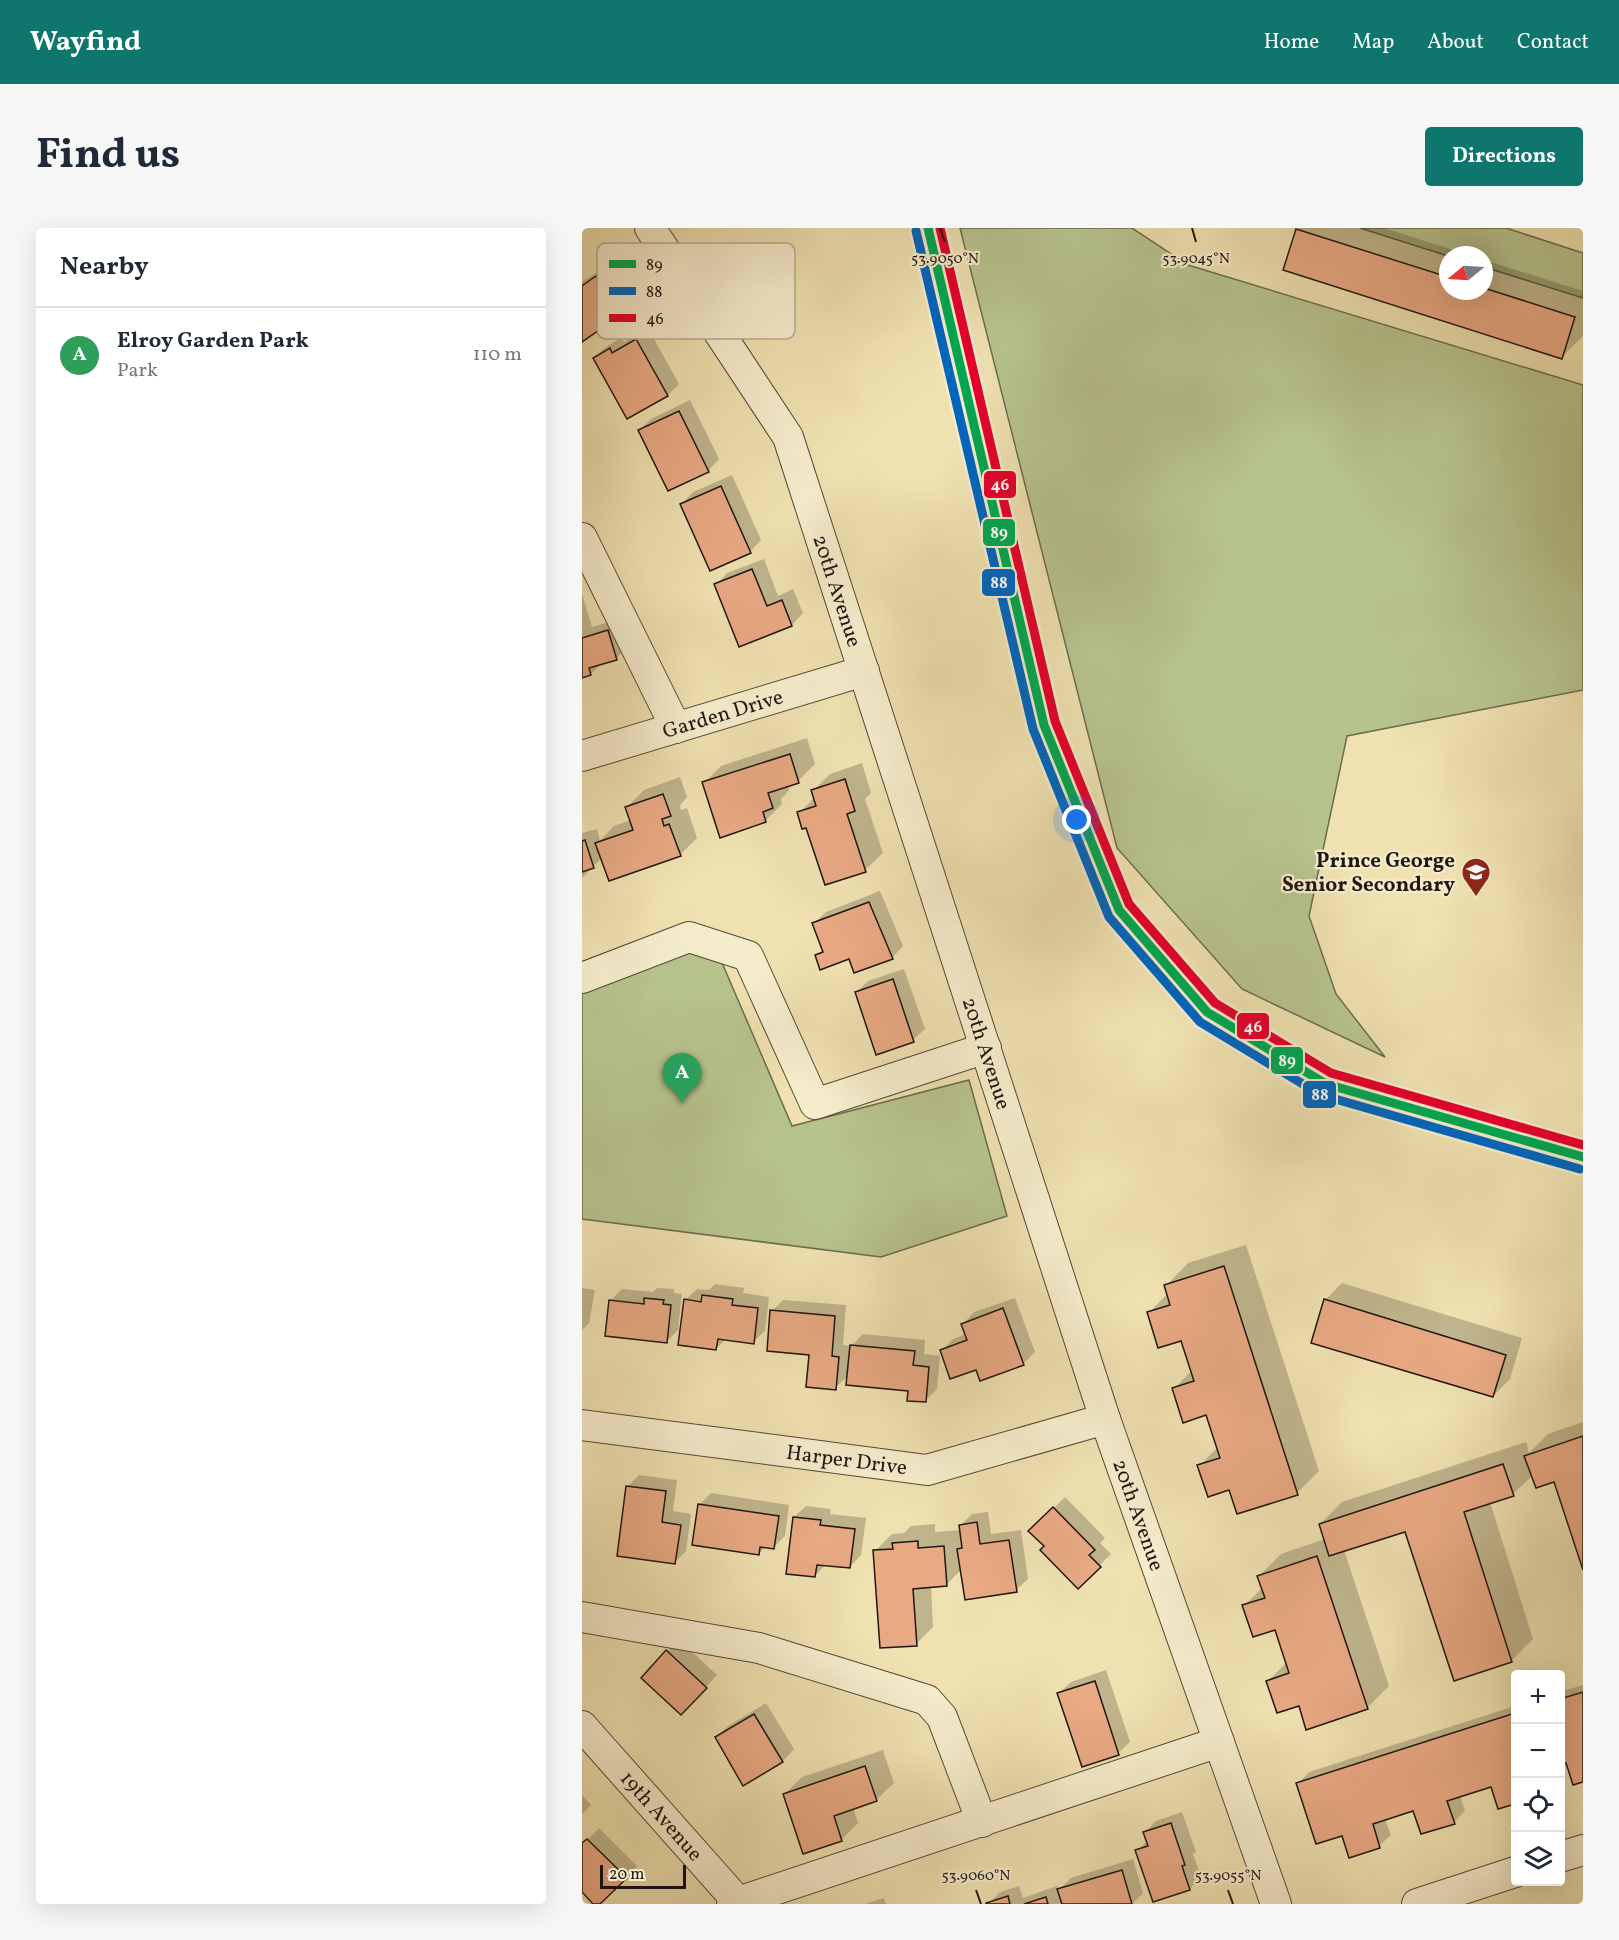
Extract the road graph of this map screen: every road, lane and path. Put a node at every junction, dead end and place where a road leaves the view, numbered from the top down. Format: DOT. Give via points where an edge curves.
graph roads {
  1 [pos="650,228"];
  2 [pos="928,228"];
  3 [pos="660,243"];
  4 [pos="723,339"];
  5 [pos="582,538"];
  6 [pos="864,671"];
  7 [pos="676,728"];
  8 [pos="582,756"];
  9 [pos="582,978"];
  10 [pos="986,1048"];
  11 [pos="1583,1157"];
  12 [pos="1105,1419"];
  13 [pos="582,1425"];
  14 [pos="582,1617"];
  15 [pos="582,1726"];
  16 [pos="1219,1743"];
  17 [pos="982,1822"];
  18 [pos="1583,1850"];
  19 [pos="1565,1855"];
  20 [pos="1511,1873"];
  21 [pos="737,1903"];
  22 [pos="1276,1904"];
  23 [pos="1417,1904"];
  1 -- 3 [label="street, 20th Avenue"];
  2 -- 11 [label="street" via="1044,725 1119,909 1207,1012 1326,1084"];
  4 -- 6 [label="street, 20th Avenue" via="788,437"];
  5 -- 7 [label="street"];
  6 -- 7 [label="street, Garden Drive"];
  6 -- 10 [label="street, 20th Avenue"];
  7 -- 8 [label="street, Garden Drive"];
  9 -- 10 [label="street" via="689,938 748,956 815,1104"];
  10 -- 12 [label="street, 20th Avenue"];
  12 -- 13 [label="street, Harper Drive" via="927,1470"];
  12 -- 16 [label="street, 20th Avenue"];
  14 -- 17 [label="street" via="759,1648 927,1700 942,1717"];
  15 -- 21 [label="street, 19th Avenue"];
  16 -- 17 [label="street"];
  16 -- 22 [label="street, 20th Avenue"];
  17 -- 21 [label="street"];
  18 -- 19 [label="street"];
  20 -- 23 [label="street"];
}
